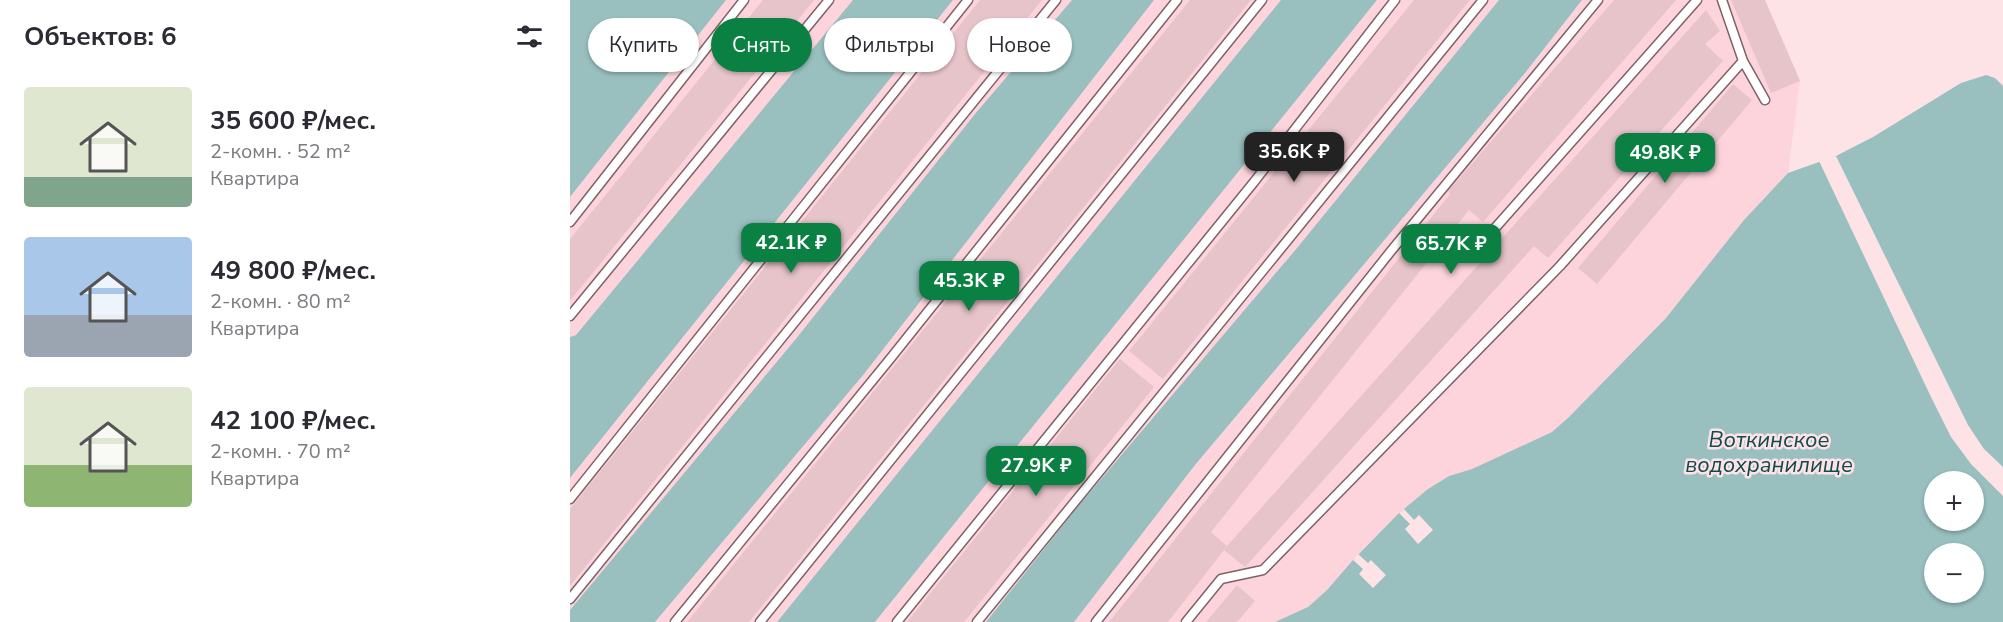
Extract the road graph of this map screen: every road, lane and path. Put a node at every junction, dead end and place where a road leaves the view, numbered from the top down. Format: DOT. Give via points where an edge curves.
graph roads {
  1 [pos="744,0"];
  2 [pos="829,0"];
  3 [pos="968,0"];
  4 [pos="1056,0"];
  5 [pos="1177,0"];
  6 [pos="1262,0"];
  7 [pos="1395,0"];
  8 [pos="1483,0"];
  9 [pos="1598,0"];
  10 [pos="1697,0"];
  11 [pos="1722,0"];
  12 [pos="1743,61"];
  13 [pos="1765,100"];
  14 [pos="570,222"];
  15 [pos="1496,227"];
  16 [pos="570,316"];
  17 [pos="570,499"];
  18 [pos="570,599"];
  19 [pos="675,622"];
  20 [pos="760,622"];
  21 [pos="897,622"];
  22 [pos="977,622"];
  23 [pos="1096,622"];
  24 [pos="1186,622"];
  1 -- 14 [label="lane"];
  2 -- 16 [label="lane"];
  3 -- 17 [label="lane"];
  4 -- 18 [label="lane"];
  5 -- 19 [label="lane"];
  6 -- 20 [label="lane"];
  7 -- 21 [label="lane" via="1254,183"];
  8 -- 22 [label="lane"];
  9 -- 23 [label="lane" via="1384,260"];
  10 -- 15 [label="lane"];
  11 -- 12 [label="lane"];
  12 -- 13 [label="lane"];
  12 -- 24 [label="lane" via="1560,266 1263,570 1221,579"];
}
